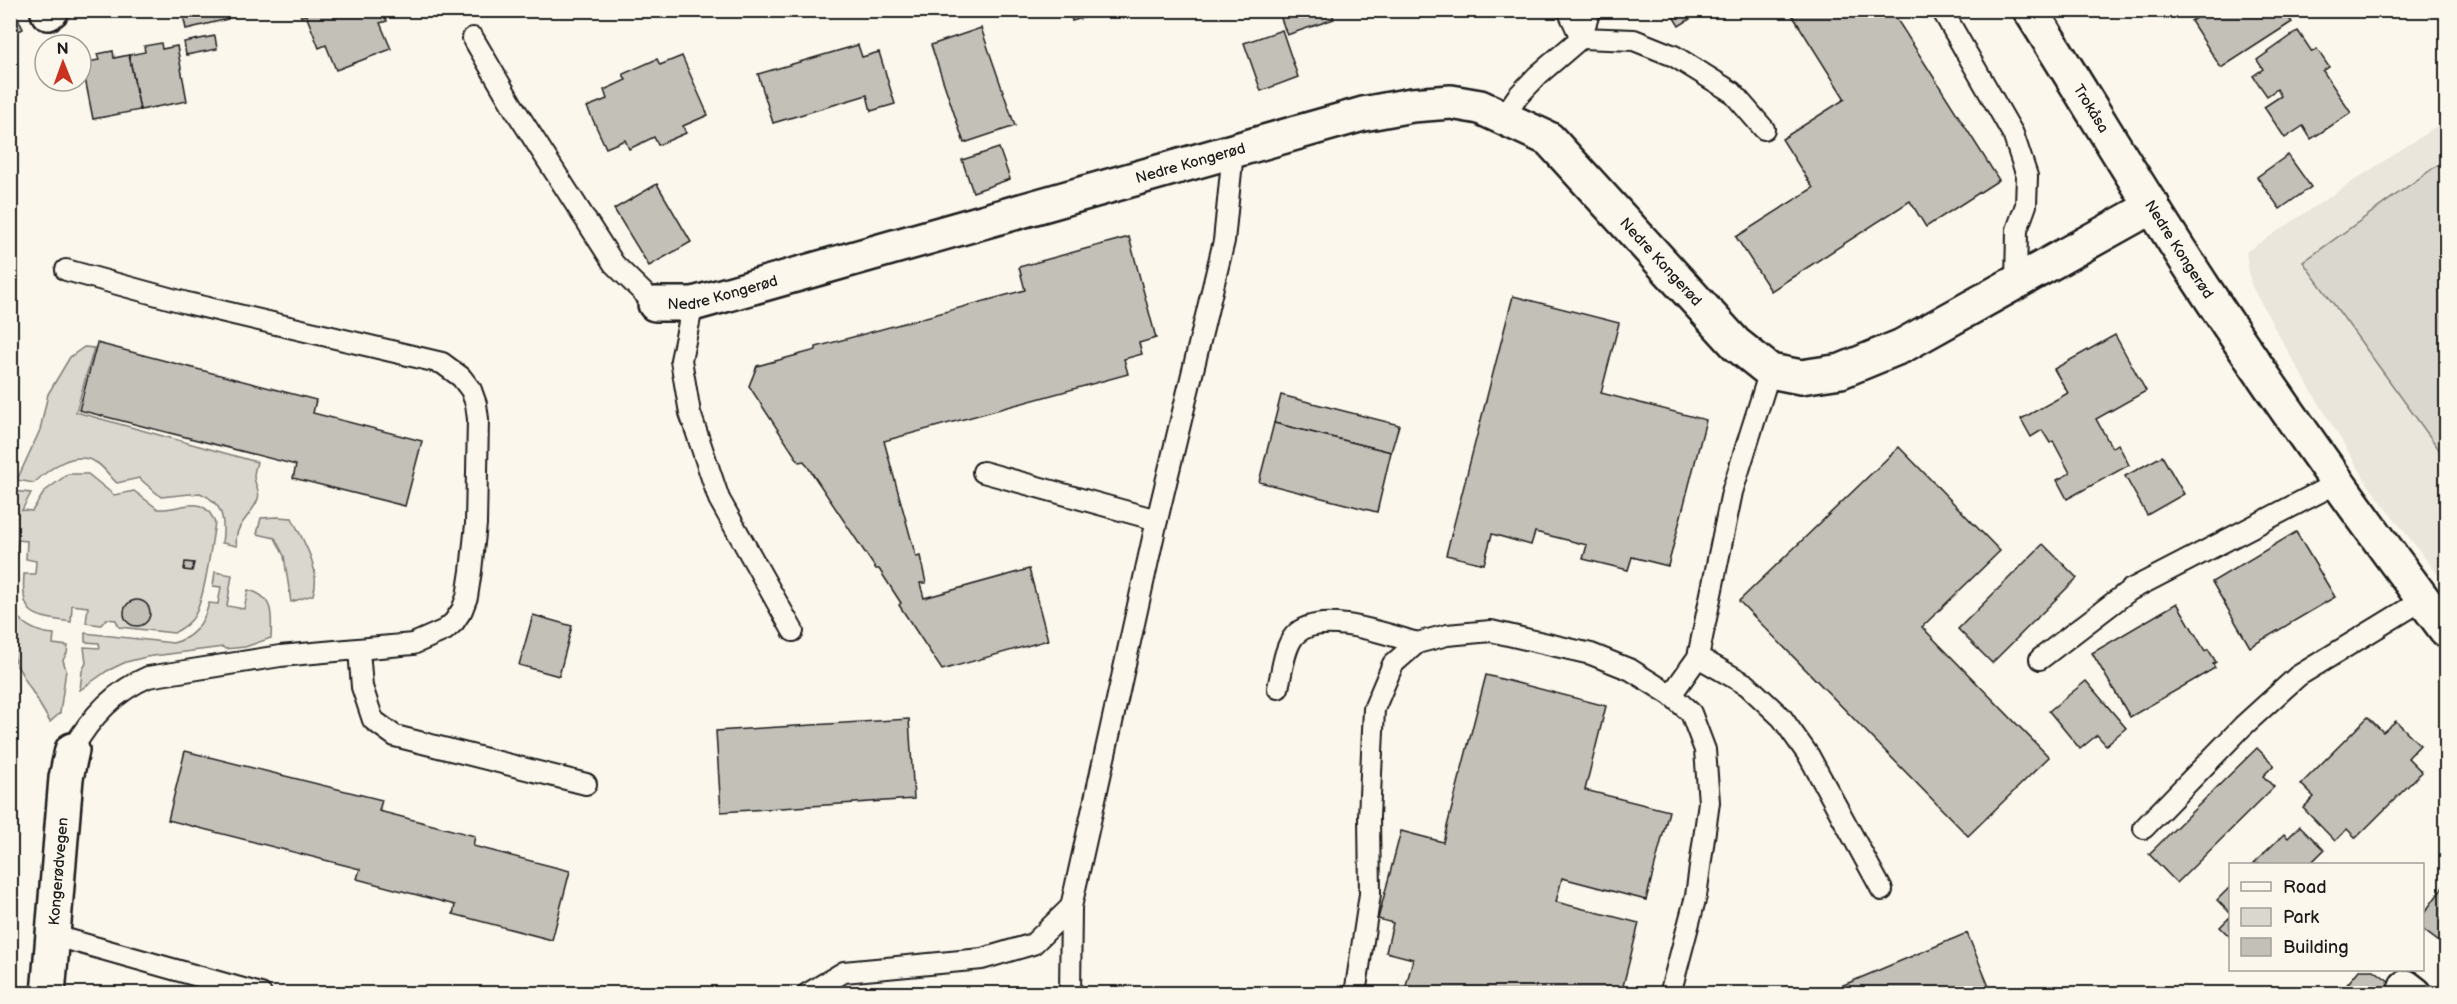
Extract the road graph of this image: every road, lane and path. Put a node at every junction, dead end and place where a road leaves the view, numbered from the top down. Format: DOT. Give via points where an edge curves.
graph roads {
  1 [pos="1568,10"];
  2 [pos="1590,10"];
  3 [pos="1942,10"];
  4 [pos="2030,10"];
  5 [pos="1581,38"];
  6 [pos="473,39"];
  7 [pos="1504,116"];
  8 [pos="1764,129"];
  9 [pos="1233,152"];
  10 [pos="2153,206"];
  11 [pos="66,270"];
  12 [pos="2016,283"];
  13 [pos="655,304"];
  14 [pos="693,304"];
  15 [pos="1770,371"];
  16 [pos="983,472"];
  17 [pos="2337,483"];
  18 [pos="1157,520"];
  19 [pos="2424,600"];
  20 [pos="2446,630"];
  21 [pos="793,631"];
  22 [pos="1417,643"];
  23 [pos="359,650"];
  24 [pos="1698,657"];
  25 [pos="2040,658"];
  26 [pos="1278,688"];
  27 [pos="1671,694"];
  28 [pos="72,750"];
  29 [pos="586,784"];
  30 [pos="2144,828"];
  31 [pos="1882,890"];
  32 [pos="1071,907"];
  33 [pos="52,935"];
  34 [pos="48,993"];
  35 [pos="261,993"];
  36 [pos="807,993"];
  37 [pos="1070,993"];
  38 [pos="1355,993"];
  39 [pos="1670,993"];
  1 -- 5 [label="lane"];
  2 -- 5 [label="lane"];
  3 -- 12 [label="lane" via="2013,134 2027,176 2026,205 2017,230"];
  4 -- 10 [label="street, Trokåsa"];
  5 -- 7 [label="lane" via="1538,75"];
  5 -- 8 [label="lane" via="1634,40 1674,57 1732,92"];
  6 -- 13 [label="lane" via="614,264"];
  7 -- 9 [label="street, Nedre Kongerød" via="1450,102 1412,105 1363,114"];
  7 -- 15 [label="street, Nedre Kongerød" via="1549,139 1736,344"];
  9 -- 14 [label="street, Nedre Kongerød"];
  9 -- 18 [label="lane" via="1224,241"];
  10 -- 12 [label="street, Nedre Kongerød"];
  10 -- 17 [label="street, Nedre Kongerød" via="2235,335"];
  11 -- 23 [label="lane" via="199,306 442,363 461,376 476,404 479,451 467,597 454,622 434,636 413,644"];
  12 -- 15 [label="street, Nedre Kongerød" via="1902,346 1841,370 1801,377"];
  13 -- 14 [label="street, Nedre Kongerød"];
  14 -- 21 [label="lane" via="681,360 690,414 719,499"];
  15 -- 24 [label="lane" via="1732,492"];
  16 -- 18 [label="lane"];
  17 -- 19 [label="street, Nedre Kongerød"];
  17 -- 25 [label="lane" via="2130,590"];
  18 -- 32 [label="lane"];
  19 -- 20 [label="street, Nedre Kongerød"];
  19 -- 30 [label="lane" via="2298,676 2243,726"];
  22 -- 26 [label="lane" via="1347,623 1312,626 1296,633"];
  22 -- 27 [label="lane" via="1447,635 1491,631 1591,654 1630,670"];
  22 -- 38 [label="lane" via="1394,664 1374,709 1370,894"];
  23 -- 28 [label="lane" via="280,656 148,678 116,694 90,722"];
  23 -- 29 [label="lane" via="362,687 373,720 395,736"];
  24 -- 27 [label="lane"];
  24 -- 31 [label="lane" via="1748,685 1782,718 1809,756"];
  27 -- 39 [label="lane" via="1691,713 1705,750 1709,802 1696,896"];
  28 -- 33 [label="street, Kongerødvegen"];
  32 -- 36 [label="lane" via="1033,944 981,959 844,972"];
  32 -- 37 [label="lane"];
  33 -- 34 [label="street, Kongerødvegen"];
  33 -- 35 [label="lane"];
}
